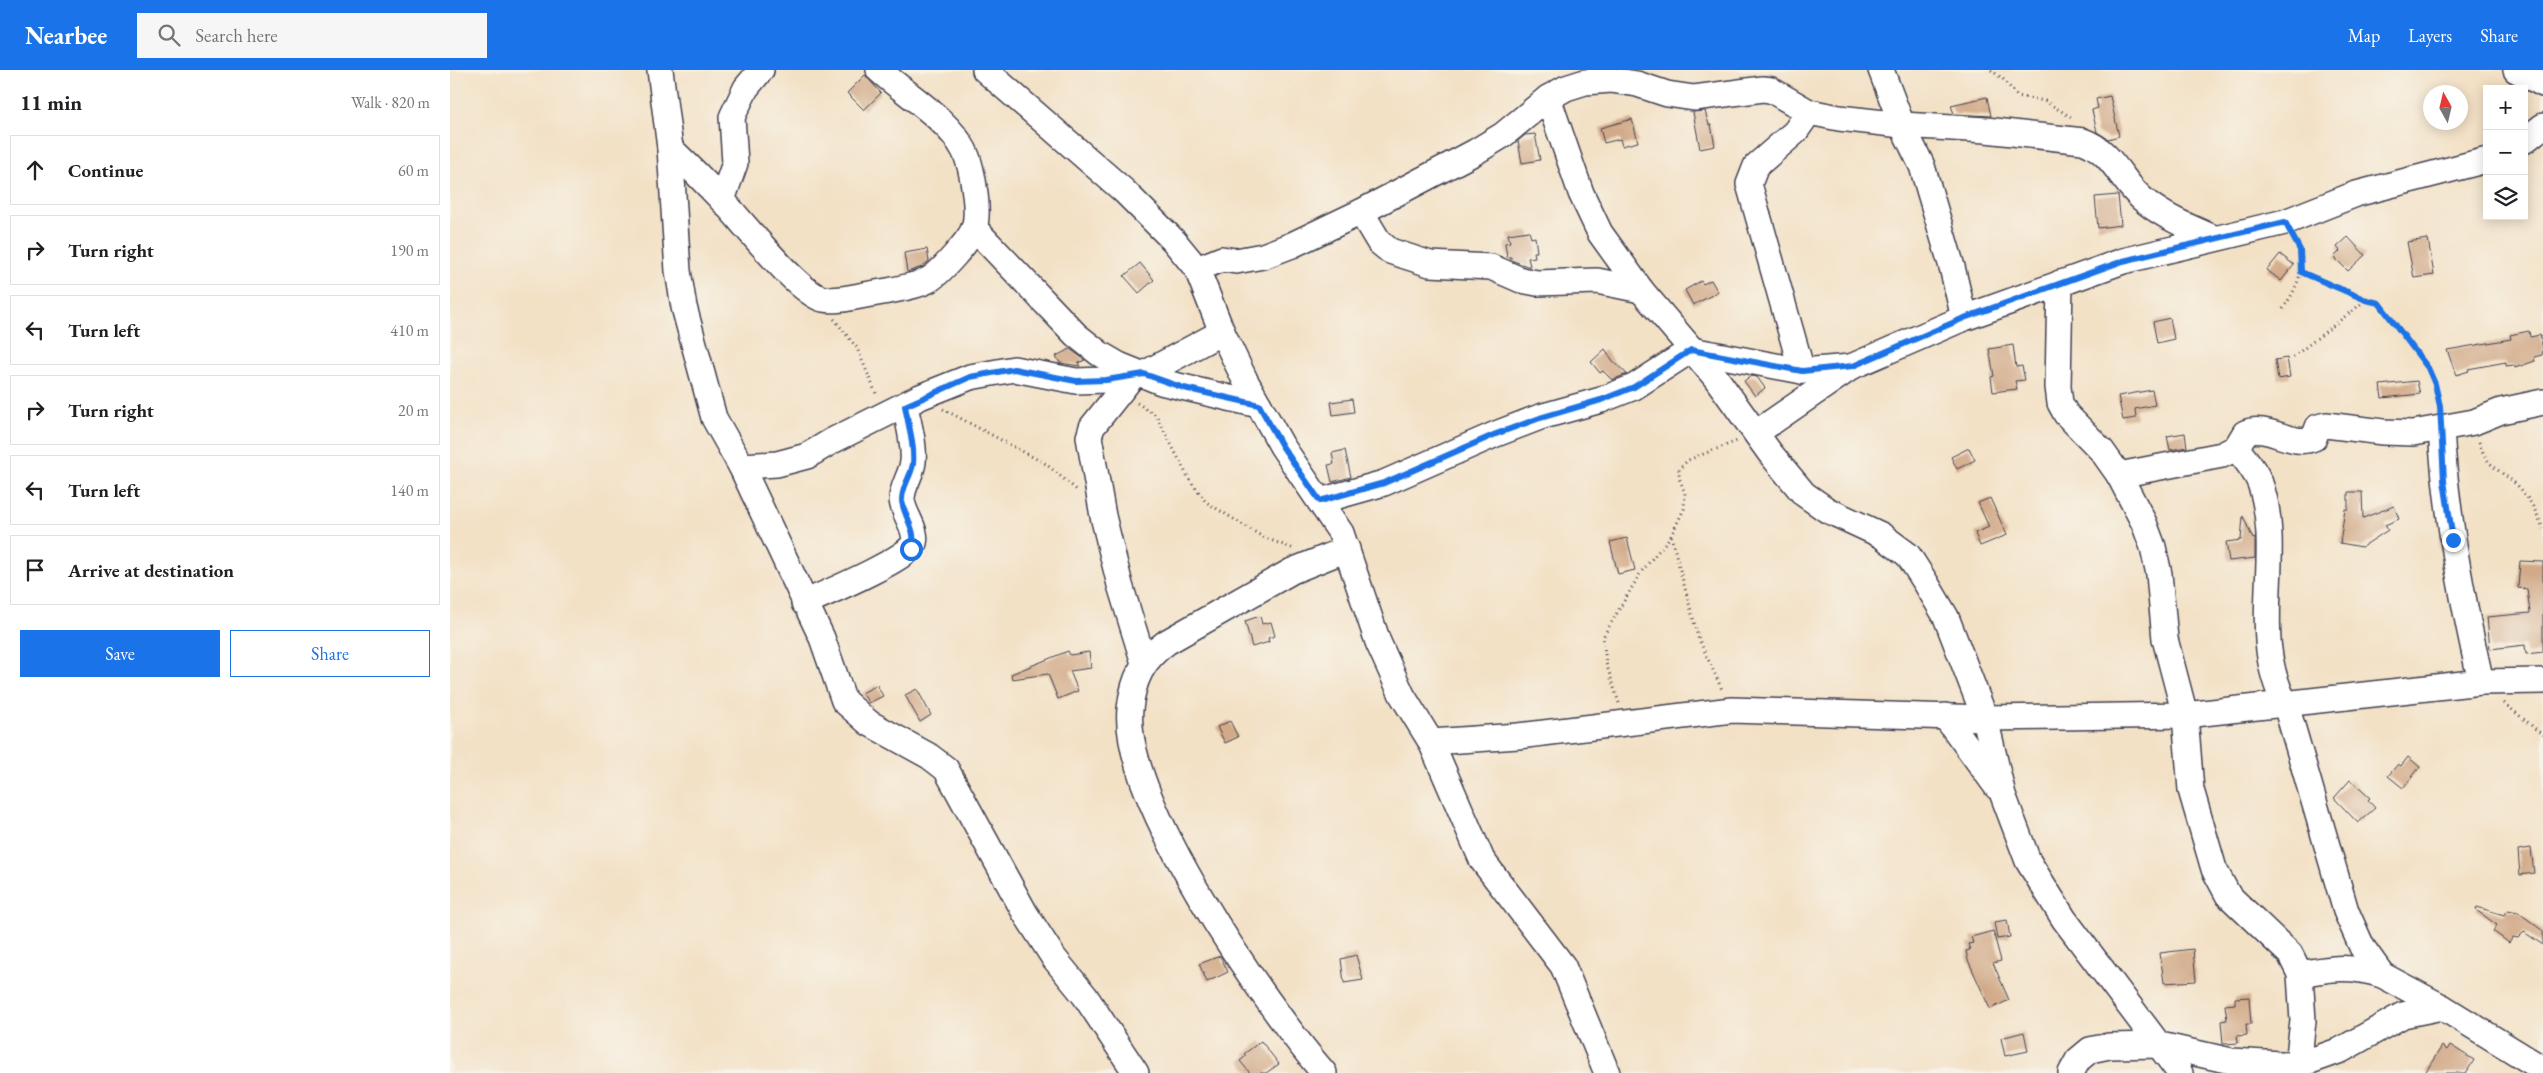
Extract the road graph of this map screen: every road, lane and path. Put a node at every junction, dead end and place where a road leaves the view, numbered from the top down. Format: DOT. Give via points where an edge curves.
graph roads {
  1 [pos="660,70"];
  2 [pos="762,70"];
  3 [pos="879,70"];
  4 [pos="985,70"];
  5 [pos="1882,70"];
  6 [pos="1991,70"];
  7 [pos="2516,70"];
  8 [pos="2543,84"];
  9 [pos="1548,98"];
  10 [pos="1809,112"];
  11 [pos="2077,121"];
  12 [pos="1902,125"];
  13 [pos="2543,126"];
  14 [pos="2528,138"];
  15 [pos="670,148"];
  16 [pos="2483,161"];
  17 [pos="722,200"];
  18 [pos="1361,212"];
  19 [pos="2285,222"];
  20 [pos="974,228"];
  21 [pos="2214,238"];
  22 [pos="1197,269"];
  23 [pos="2301,272"];
  24 [pos="2060,283"];
  25 [pos="1641,290"];
  26 [pos="822,299"];
  27 [pos="2366,300"];
  28 [pos="2283,310"];
  29 [pos="1964,318"];
  30 [pos="1222,332"];
  31 [pos="1691,350"];
  32 [pos="2293,357"];
  33 [pos="1853,366"];
  34 [pos="1802,371"];
  35 [pos="1131,382"];
  36 [pos="912,401"];
  37 [pos="2543,402"];
  38 [pos="1259,405"];
  39 [pos="880,418"];
  40 [pos="2474,422"];
  41 [pos="2441,429"];
  42 [pos="1756,433"];
  43 [pos="2236,448"];
  44 [pos="740,466"];
  45 [pos="2119,475"];
  46 [pos="1320,501"];
  47 [pos="1103,516"];
  48 [pos="2543,529"];
  49 [pos="1671,536"];
  50 [pos="1347,548"];
  51 [pos="1320,558"];
  52 [pos="804,603"];
  53 [pos="1144,663"];
  54 [pos="2543,680"];
  55 [pos="2481,682"];
  56 [pos="2286,705"];
  57 [pos="1732,710"];
  58 [pos="2185,715"];
  59 [pos="1945,716"];
  60 [pos="1985,718"];
  61 [pos="1626,722"];
  62 [pos="2543,734"];
  63 [pos="1431,742"];
  64 [pos="2003,795"];
  65 [pos="2300,974"];
  66 [pos="2382,975"];
  67 [pos="2442,1007"];
  68 [pos="2160,1045"];
  69 [pos="2298,1069"];
  70 [pos="2543,1069"];
  71 [pos="1136,1073"];
  72 [pos="1324,1073"];
  73 [pos="1608,1073"];
  74 [pos="2071,1073"];
  75 [pos="2180,1073"];
  1 -- 15 [label="street"];
  2 -- 17 [label="street" via="746,88 732,117 735,163"];
  3 -- 20 [label="street" via="953,134 965,151 976,207"];
  4 -- 22 [label="street" via="1124,191"];
  5 -- 12 [label="street"];
  6 -- 11 [label="path" via="2017,96 2045,101"];
  7 -- 8 [label="street"];
  9 -- 10 [label="street" via="1585,82 1611,80 1687,98 1771,90"];
  9 -- 18 [label="street" via="1503,135"];
  9 -- 25 [label="street" via="1581,193 1596,225"];
  10 -- 12 [label="street"];
  10 -- 34 [label="street" via="1795,132 1756,166 1749,184"];
  12 -- 21 [label="street" via="1986,130 2083,141 2097,146 2146,203"];
  12 -- 29 [label="street" via="1922,166"];
  13 -- 14 [label="street"];
  15 -- 17 [label="street"];
  15 -- 44 [label="street" via="678,271 684,308 714,418"];
  16 -- 19 [label="street" via="2356,194"];
  17 -- 26 [label="street" via="773,258"];
  18 -- 22 [label="street" via="1263,256 1222,260"];
  18 -- 25 [label="street" via="1379,242 1390,251 1430,264 1478,264 1537,283 1597,281"];
  19 -- 21 [label="street"];
  19 -- 23 [label="path" via="2300,250"];
  20 -- 26 [label="street" via="930,280 880,292"];
  20 -- 35 [label="street" via="1076,335 1120,365"];
  21 -- 24 [label="street" via="2123,261"];
  22 -- 30 [label="street"];
  23 -- 27 [label="path"];
  23 -- 28 [label="path"];
  24 -- 29 [label="street"];
  24 -- 45 [label="street" via="2060,403"];
  25 -- 31 [label="street"];
  26 -- 39 [label="path" via="864,360 878,398"];
  27 -- 32 [label="path"];
  27 -- 41 [label="path" via="2379,303 2428,368 2440,406"];
  29 -- 33 [label="street"];
  30 -- 35 [label="street"];
  30 -- 38 [label="street"];
  31 -- 34 [label="street"];
  31 -- 42 [label="street"];
  31 -- 46 [label="street" via="1618,393 1522,424 1384,483"];
  33 -- 34 [label="street"];
  33 -- 42 [label="street"];
  35 -- 36 [label="street" via="1076,381 1014,369 970,377"];
  35 -- 38 [label="street" via="1184,388"];
  35 -- 47 [label="street" via="1092,427 1089,438"];
  35 -- 51 [label="path" via="1156,415 1189,479 1206,502 1263,537"];
  36 -- 39 [label="street"];
  36 -- 47 [label="path" via="1046,464"];
  36 -- 52 [label="street" via="913,461 902,499 915,542 911,549 878,568"];
  37 -- 40 [label="street" via="2501,411"];
  38 -- 46 [label="street" via="1282,446"];
  39 -- 44 [label="street" via="795,461"];
  40 -- 41 [label="street"];
  40 -- 48 [label="path" via="2484,458 2530,501"];
  41 -- 43 [label="street" via="2393,433 2326,425 2318,427 2314,438 2300,440 2257,430 2245,434"];
  41 -- 55 [label="street" via="2444,481 2462,599"];
  42 -- 49 [label="path" via="1682,464 1679,478 1686,502"];
  42 -- 60 [label="street" via="1804,494 1827,510 1881,535 1908,556 1946,617"];
  43 -- 45 [label="street" via="2201,460"];
  43 -- 56 [label="street" via="2256,474 2266,507 2267,643 2277,688"];
  44 -- 52 [label="street"];
  45 -- 58 [label="street" via="2153,547 2165,639"];
  46 -- 50 [label="street"];
  47 -- 53 [label="street"];
  49 -- 57 [label="path" via="1698,637"];
  49 -- 61 [label="path" via="1641,572 1603,638 1606,663"];
  50 -- 51 [label="street"];
  50 -- 63 [label="street" via="1378,642 1402,695"];
  51 -- 53 [label="street" via="1167,642"];
  52 -- 71 [label="street" via="827,651 844,700 869,723 946,769 1025,913"];
  53 -- 72 [label="street" via="1134,684 1131,731 1138,765 1154,810 1232,946 1280,1017"];
  54 -- 55 [label="street"];
  55 -- 56 [label="street"];
  55 -- 62 [label="path"];
  56 -- 58 [label="street"];
  56 -- 66 [label="street" via="2346,911 2362,947"];
  57 -- 59 [label="street"];
  57 -- 61 [label="street"];
  58 -- 60 [label="street"];
  58 -- 65 [label="street" via="2191,790 2214,870 2228,895 2290,954"];
  59 -- 60 [label="street"];
  59 -- 64 [label="street"];
  60 -- 64 [label="street"];
  61 -- 63 [label="street" via="1518,736"];
  63 -- 73 [label="street" via="1482,860 1563,966"];
  64 -- 68 [label="street" via="2028,861 2064,919"];
  65 -- 66 [label="street" via="2344,967"];
  65 -- 69 [label="street" via="2303,1021"];
  66 -- 67 [label="street"];
  67 -- 69 [label="street" via="2403,1015 2341,1050"];
  67 -- 70 [label="street"];
  68 -- 69 [label="street" via="2231,1061"];
  68 -- 74 [label="street" via="2090,1050 2078,1060"];
  68 -- 75 [label="street"];
}
